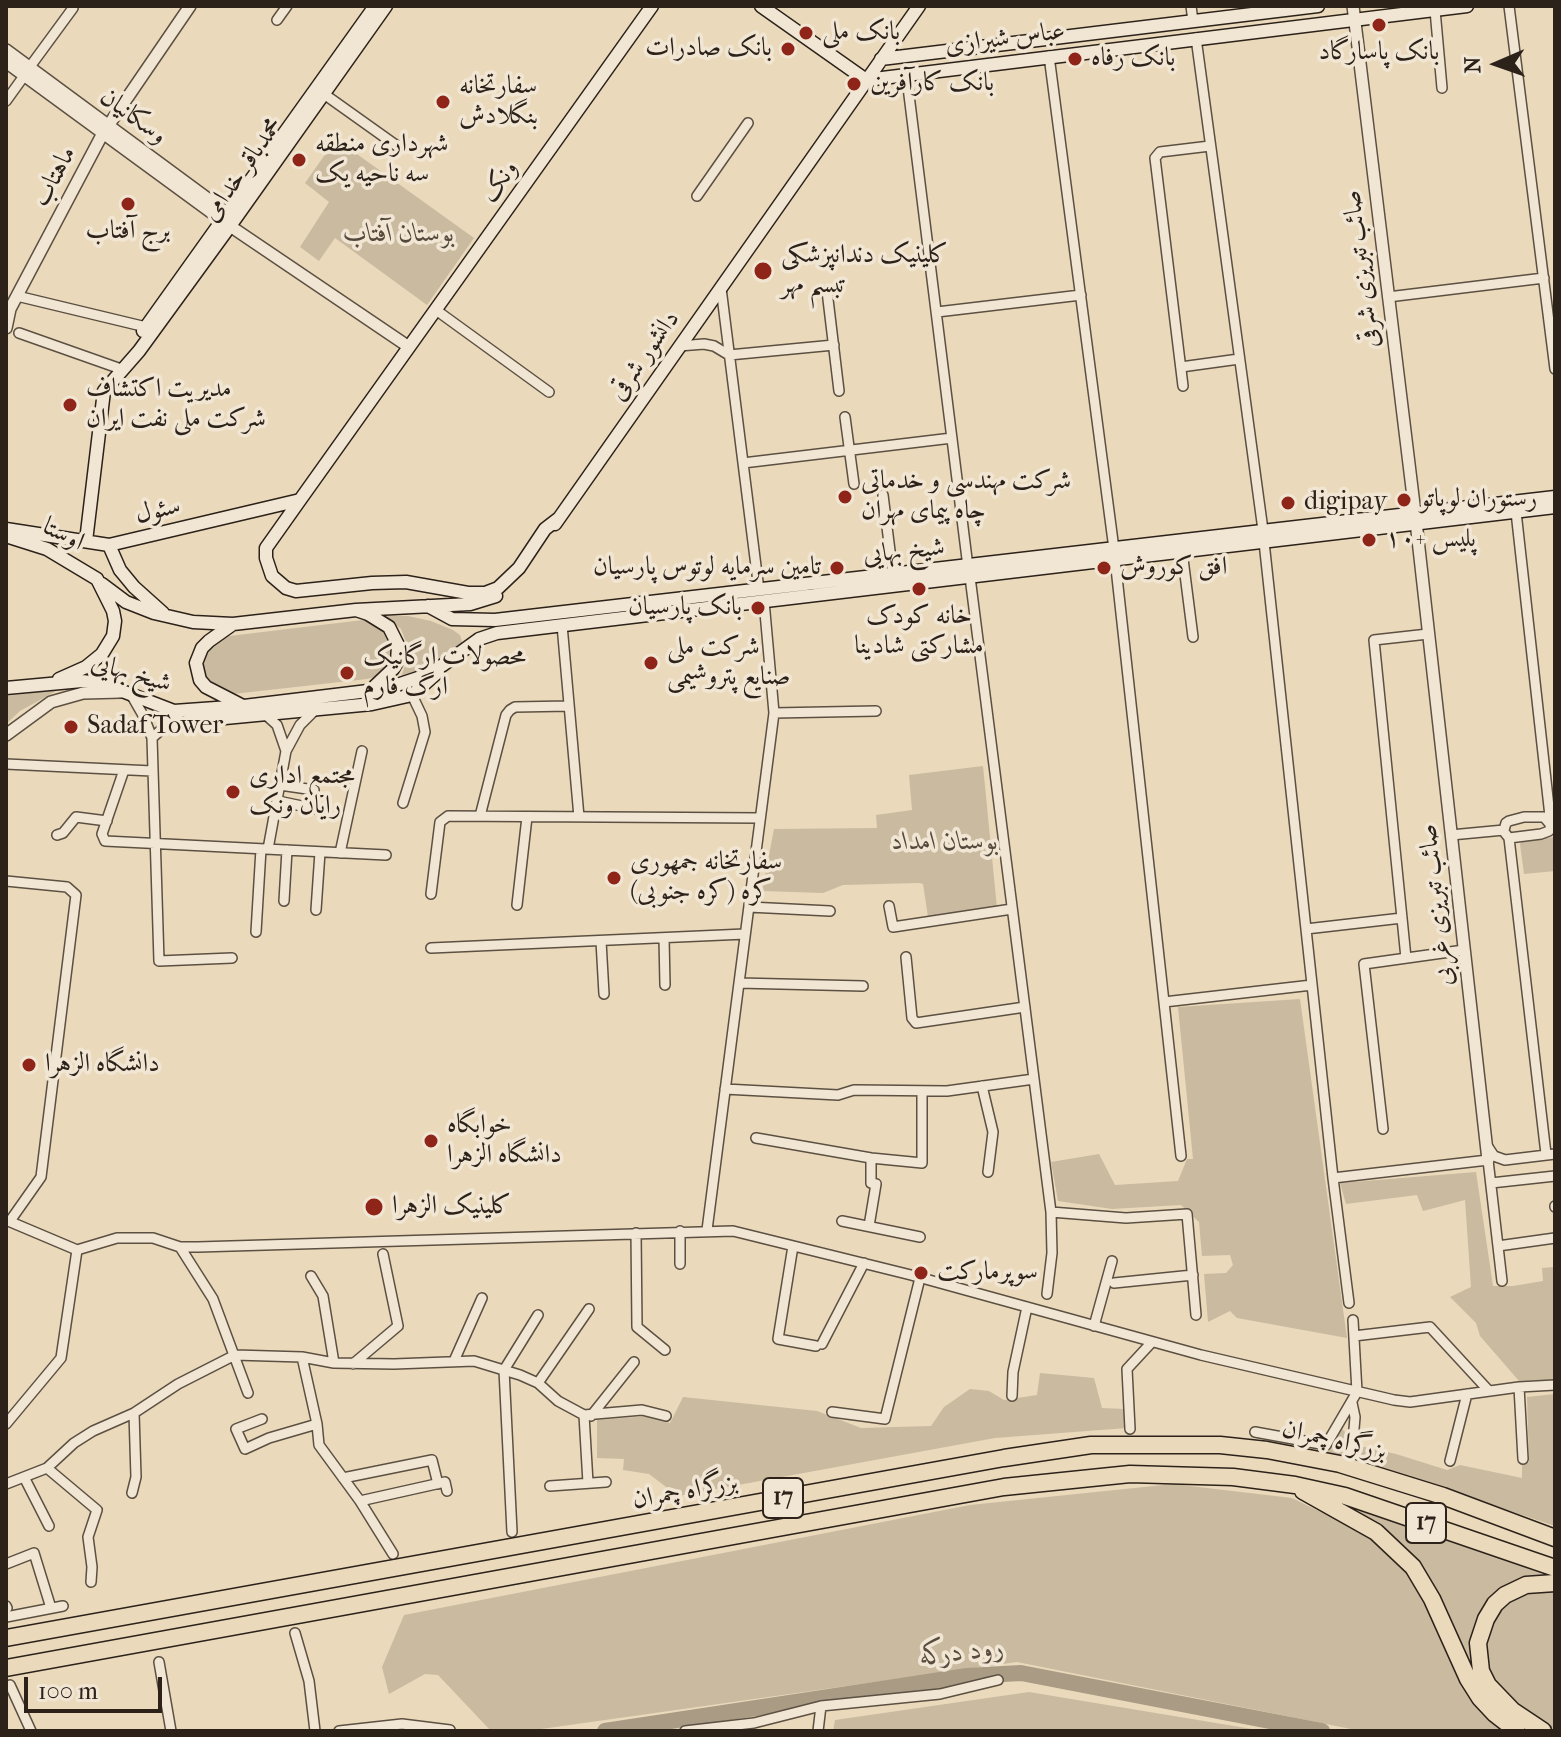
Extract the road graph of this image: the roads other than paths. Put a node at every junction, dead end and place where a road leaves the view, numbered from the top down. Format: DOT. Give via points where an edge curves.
graph roads {
  1 [pos="190,6"];
  2 [pos="287,6"];
  3 [pos="375,6"];
  4 [pos="386,6"];
  5 [pos="652,6"];
  6 [pos="919,6"];
  7 [pos="1191,6"];
  8 [pos="1318,6"];
  9 [pos="1467,6"];
  10 [pos="1509,6"];
  11 [pos="73,8"];
  12 [pos="766,8"];
  13 [pos="1435,10"];
  14 [pos="1354,13"];
  15 [pos="277,20"];
  16 [pos="1193,21"];
  17 [pos="904,27"];
  18 [pos="1196,38"];
  19 [pos="6,50"];
  20 [pos="914,55"];
  21 [pos="1049,56"];
  22 [pos="881,59"];
  23 [pos="6,62"];
  24 [pos="26,72"];
  25 [pos="866,80"];
  26 [pos="908,87"];
  27 [pos="1442,88"];
  28 [pos="324,94"];
  29 [pos="6,101"];
  30 [pos="748,123"];
  31 [pos="294,127"];
  32 [pos="105,130"];
  33 [pos="397,146"];
  34 [pos="1210,146"];
  35 [pos="697,196"];
  36 [pos="229,220"];
  37 [pos="204,253"];
  38 [pos="1544,278"];
  39 [pos="721,287"];
  40 [pos="827,291"];
  41 [pos="1081,295"];
  42 [pos="17,296"];
  43 [pos="1388,297"];
  44 [pos="8,308"];
  45 [pos="436,310"];
  46 [pos="937,312"];
  47 [pos="146,327"];
  48 [pos="6,328"];
  49 [pos="19,333"];
  50 [pos="834,345"];
  51 [pos="679,346"];
  52 [pos="409,347"];
  53 [pos="132,355"];
  54 [pos="729,355"];
  55 [pos="1239,359"];
  56 [pos="1181,367"];
  57 [pos="121,369"];
  58 [pos="1555,369"];
  59 [pos="1183,386"];
  60 [pos="839,391"];
  61 [pos="549,392"];
  62 [pos="845,417"];
  63 [pos="952,438"];
  64 [pos="850,450"];
  65 [pos="743,463"];
  66 [pos="854,484"];
  67 [pos="883,495"];
  68 [pos="1555,497"];
  69 [pos="300,500"];
  70 [pos="1555,507"];
  71 [pos="1516,512"];
  72 [pos="1415,518"];
  73 [pos="558,519"];
  74 [pos="6,529"];
  75 [pos="25,531"];
  76 [pos="6,536"];
  77 [pos="1263,536"];
  78 [pos="90,542"];
  79 [pos="109,545"];
  80 [pos="1182,551"];
  81 [pos="1114,554"];
  82 [pos="969,572"];
  83 [pos="893,575"];
  84 [pos="97,579"];
  85 [pos="825,588"];
  86 [pos="761,596"];
  87 [pos="428,606"];
  88 [pos="356,610"];
  89 [pos="167,616"];
  90 [pos="233,624"];
  91 [pos="562,625"];
  92 [pos="1428,634"];
  93 [pos="1193,637"];
  94 [pos="443,665"];
  95 [pos="52,681"];
  96 [pos="6,688"];
  97 [pos="368,691"];
  98 [pos="127,694"];
  99 [pos="412,695"];
  100 [pos="244,706"];
  101 [pos="569,706"];
  102 [pos="184,711"];
  103 [pos="314,711"];
  104 [pos="876,711"];
  105 [pos="774,713"];
  106 [pos="266,715"];
  107 [pos="6,735"];
  108 [pos="152,738"];
  109 [pos="286,751"];
  110 [pos="362,751"];
  111 [pos="6,764"];
  112 [pos="124,770"];
  113 [pos="152,771"];
  114 [pos="280,785"];
  115 [pos="314,790"];
  116 [pos="278,801"];
  117 [pos="403,803"];
  118 [pos="321,810"];
  119 [pos="480,816"];
  120 [pos="527,817"];
  121 [pos="579,817"];
  122 [pos="760,818"];
  123 [pos="107,821"];
  124 [pos="1551,825"];
  125 [pos="1507,834"];
  126 [pos="57,835"];
  127 [pos="1451,835"];
  128 [pos="156,844"];
  129 [pos="265,849"];
  130 [pos="287,850"];
  131 [pos="320,852"];
  132 [pos="340,853"];
  133 [pos="386,855"];
  134 [pos="6,881"];
  135 [pos="431,894"];
  136 [pos="284,901"];
  137 [pos="517,905"];
  138 [pos="889,906"];
  139 [pos="749,907"];
  140 [pos="1012,909"];
  141 [pos="316,910"];
  142 [pos="830,911"];
  143 [pos="1402,918"];
  144 [pos="1306,929"];
  145 [pos="256,932"];
  146 [pos="745,934"];
  147 [pos="664,938"];
  148 [pos="601,941"];
  149 [pos="431,948"];
  150 [pos="1464,950"];
  151 [pos="906,957"];
  152 [pos="232,958"];
  153 [pos="1406,958"];
  154 [pos="739,983"];
  155 [pos="665,985"];
  156 [pos="1312,985"];
  157 [pos="863,986"];
  158 [pos="604,994"];
  159 [pos="1164,1002"];
  160 [pos="1025,1007"];
  161 [pos="1034,1079"];
  162 [pos="982,1086"];
  163 [pos="725,1089"];
  164 [pos="922,1091"];
  165 [pos="1383,1129"];
  166 [pos="756,1138"];
  167 [pos="1486,1145"];
  168 [pos="1551,1154"];
  169 [pos="1181,1156"];
  170 [pos="871,1158"];
  171 [pos="1488,1160"];
  172 [pos="988,1172"];
  173 [pos="1555,1176"];
  174 [pos="1333,1178"];
  175 [pos="1491,1183"];
  176 [pos="1051,1212"];
  177 [pos="8,1221"];
  178 [pos="842,1221"];
  179 [pos="869,1226"];
  180 [pos="707,1230"];
  181 [pos="680,1231"];
  182 [pos="636,1233"];
  183 [pos="920,1237"];
  184 [pos="1555,1238"];
  185 [pos="793,1246"];
  186 [pos="1498,1246"];
  187 [pos="180,1247"];
  188 [pos="77,1250"];
  189 [pos="383,1254"];
  190 [pos="1112,1261"];
  191 [pos="864,1263"];
  192 [pos="680,1264"];
  193 [pos="1193,1275"];
  194 [pos="311,1276"];
  195 [pos="920,1278"];
  196 [pos="1502,1281"];
  197 [pos="1114,1283"];
  198 [pos="1047,1294"];
  199 [pos="482,1298"];
  200 [pos="1349,1303"];
  201 [pos="1027,1307"];
  202 [pos="589,1309"];
  203 [pos="538,1315"];
  204 [pos="1196,1315"];
  205 [pos="1353,1320"];
  206 [pos="1094,1326"];
  207 [pos="1354,1336"];
  208 [pos="1152,1342"];
  209 [pos="665,1350"];
  210 [pos="235,1355"];
  211 [pos="302,1357"];
  212 [pos="454,1361"];
  213 [pos="634,1362"];
  214 [pos="334,1363"];
  215 [pos="353,1364"];
  216 [pos="504,1370"];
  217 [pos="538,1383"];
  218 [pos="1555,1385"];
  219 [pos="1519,1387"];
  220 [pos="1489,1391"];
  221 [pos="1357,1392"];
  222 [pos="248,1393"];
  223 [pos="1467,1394"];
  224 [pos="1012,1396"];
  225 [pos="1352,1403"];
  226 [pos="832,1412"];
  227 [pos="134,1413"];
  228 [pos="588,1415"];
  229 [pos="666,1416"];
  230 [pos="262,1419"];
  231 [pos="6,1424"];
  232 [pos="317,1424"];
  233 [pos="1130,1429"];
  234 [pos="1255,1432"];
  235 [pos="1352,1453"];
  236 [pos="1523,1459"];
  237 [pos="1450,1461"];
  238 [pos="47,1468"];
  239 [pos="24,1477"];
  240 [pos="343,1478"];
  241 [pos="606,1482"];
  242 [pos="588,1483"];
  243 [pos="6,1484"];
  244 [pos="438,1484"];
  245 [pos="1295,1485"];
  246 [pos="550,1486"];
  247 [pos="447,1491"];
  248 [pos="132,1493"];
  249 [pos="360,1501"];
  250 [pos="49,1526"];
  251 [pos="512,1532"];
  252 [pos="1555,1538"];
  253 [pos="393,1554"];
  254 [pos="6,1564"];
  255 [pos="1555,1568"];
  256 [pos="91,1582"];
  257 [pos="1555,1583"];
  258 [pos="63,1606"];
  259 [pos="51,1608"];
  260 [pos="6,1617"];
  261 [pos="295,1633"];
  262 [pos="6,1638"];
  263 [pos="159,1662"];
  264 [pos="8,1676"];
  265 [pos="998,1680"];
  266 [pos="821,1706"];
  267 [pos="771,1719"];
  268 [pos="450,1730"];
  269 [pos="705,1730"];
  270 [pos="31,1731"];
  271 [pos="171,1731"];
  272 [pos="315,1731"];
  273 [pos="339,1731"];
  274 [pos="685,1731"];
  275 [pos="770,1731"];
  276 [pos="818,1731"];
  277 [pos="1517,1731"];
  278 [pos="1543,1731"];
  1 -- 32 [label="street, ماهتاب"];
  2 -- 15 [label="street"];
  3 -- 31 [label="main road, محمدباقر خدامی"];
  4 -- 28 [label="main road, محمدباقر خدامی"];
  5 -- 45 [label="main road, ونک"];
  6 -- 17 [label="main road, دانشور شرقی"];
  7 -- 16 [label="street"];
  8 -- 16 [label="main road, عباس شیرازی"];
  9 -- 13 [label="main road, عباس شیرازی"];
  10 -- 38 [label="street"];
  11 -- 24 [label="street"];
  12 -- 25 [label="main road"];
  13 -- 14 [label="main road, عباس شیرازی"];
  13 -- 27 [label="street"];
  14 -- 18 [label="main road, عباس شیرازی"];
  14 -- 43 [label="street, صائب تبریزی شرقی"];
  16 -- 20 [label="main road, عباس شیرازی"];
  17 -- 20 [label="main road" via="901,43"];
  17 -- 22 [label="main road, دانشور شرقی"];
  18 -- 21 [label="main road, عباس شیرازی"];
  18 -- 34 [label="street"];
  19 -- 24 [label="street"];
  20 -- 22 [label="main road, عباس شیرازی"];
  21 -- 25 [label="main road, عباس شیرازی"];
  21 -- 41 [label="street"];
  22 -- 25 [label="main road, دانشور شرقی"];
  23 -- 24 [label="street"];
  24 -- 29 [label="street"];
  24 -- 32 [label="street"];
  25 -- 39 [label="main road, دانشور شرقی"];
  26 -- 46 [label="street"];
  28 -- 31 [label="main road, محمدباقر خدامی"];
  28 -- 33 [label="street"];
  30 -- 35 [label="street"];
  31 -- 36 [label="main road, محمدباقر خدامی"];
  32 -- 36 [label="street"];
  32 -- 42 [label="street, ماهتاب"];
  34 -- 55 [label="street"];
  34 -- 56 [label="street" via="1160,152 1155,158"];
  36 -- 37 [label="main road, محمدباقر خدامی"];
  36 -- 52 [label="street"];
  37 -- 47 [label="main road, محمدباقر خدامی"];
  37 -- 53 [label="main road, محمدباقر خدامی"];
  38 -- 43 [label="street"];
  38 -- 58 [label="street"];
  39 -- 51 [label="main road, دانشور شرقی"];
  39 -- 54 [label="street"];
  40 -- 50 [label="street"];
  41 -- 46 [label="street"];
  41 -- 81 [label="street"];
  42 -- 44 [label="street, ماهتاب"];
  42 -- 47 [label="street"];
  43 -- 72 [label="street, صائب تبریزی شرقی"];
  44 -- 48 [label="street, ماهتاب"];
  45 -- 52 [label="main road, ونک"];
  45 -- 61 [label="street"];
  46 -- 63 [label="street"];
  47 -- 53 [label="main road, محمدباقر خدامی"];
  49 -- 57 [label="street"];
  50 -- 54 [label="street"];
  50 -- 60 [label="street"];
  51 -- 54 [label="street" via="704,344"];
  51 -- 73 [label="main road, دانشور شرقی"];
  52 -- 69 [label="main road, ونک"];
  53 -- 57 [label="main road, محمدباقر خدامی"];
  54 -- 65 [label="street"];
  55 -- 56 [label="street"];
  55 -- 77 [label="street"];
  56 -- 59 [label="street"];
  57 -- 78 [label="main road, محمدباقر خدامی" via="112,383"];
  62 -- 64 [label="street"];
  63 -- 64 [label="street"];
  63 -- 82 [label="street"];
  64 -- 65 [label="street"];
  64 -- 66 [label="street"];
  65 -- 86 [label="street"];
  67 -- 83 [label="street"];
  68 -- 72 [label="main road, شیخ بهایی"];
  69 -- 73 [label="main road, ونک" via="266,548 272,576 296,591 406,582 485,593 519,568"];
  69 -- 79 [label="main road, سئول"];
  70 -- 71 [label="main road, شیخ بهایی"];
  71 -- 72 [label="main road, شیخ بهایی"];
  71 -- 124 [label="street"];
  72 -- 77 [label="main road, شیخ بهایی"];
  72 -- 92 [label="street, صائب تبریزی غربی"];
  73 -- 87 [label="main road, دانشور شرقی" via="506,590 470,604"];
  74 -- 75 [label="main road, سئول"];
  75 -- 78 [label="main road, سئول"];
  75 -- 84 [label="main road, سئول" via="70,553"];
  76 -- 84 [label="main road, اوستا" via="47,549"];
  77 -- 80 [label="main road, شیخ بهایی"];
  77 -- 81 [label="main road, شیخ بهایی"];
  77 -- 144 [label="street"];
  78 -- 79 [label="main road, سئول"];
  79 -- 89 [label="main road" via="124,575"];
  80 -- 81 [label="main road, شیخ بهایی"];
  80 -- 93 [label="street"];
  81 -- 82 [label="main road, شیخ بهایی"];
  81 -- 159 [label="street"];
  82 -- 83 [label="main road, شیخ بهایی"];
  82 -- 85 [label="main road, شیخ بهایی"];
  82 -- 140 [label="street"];
  83 -- 85 [label="main road, شیخ بهایی"];
  84 -- 89 [label="main road, سئول" via="134,606"];
  84 -- 95 [label="main road" via="114,616 110,642 92,663"];
  85 -- 86 [label="main road, شیخ بهایی"];
  86 -- 87 [label="main road, شیخ بهایی" via="495,620 452,619"];
  86 -- 91 [label="main road, شیخ بهایی"];
  86 -- 105 [label="street"];
  87 -- 88 [label="main road, شیخ بهایی"];
  88 -- 90 [label="main road, شیخ بهایی"];
  88 -- 97 [label="main road" via="384,622 398,645 393,669"];
  89 -- 90 [label="main road, سئول"];
  90 -- 100 [label="main road" via="202,648 197,671 212,692"];
  91 -- 94 [label="main road, شیخ بهایی" via="488,635"];
  91 -- 101 [label="street"];
  92 -- 127 [label="street, صائب تبریزی غربی"];
  92 -- 143 [label="street" via="1374,640"];
  94 -- 97 [label="main road, شیخ بهایی" via="418,678"];
  94 -- 99 [label="main road"];
  95 -- 96 [label="main road, شیخ بهایی"];
  95 -- 98 [label="main road, شیخ بهایی" via="93,682"];
  97 -- 100 [label="main road, شیخ بهایی"];
  98 -- 102 [label="main road, شیخ بهایی"];
  98 -- 107 [label="street" via="83,693 51,702"];
  98 -- 108 [label="street"];
  99 -- 103 [label="main road"];
  99 -- 117 [label="street" via="425,732"];
  100 -- 102 [label="main road, شیخ بهایی"];
  101 -- 119 [label="street" via="510,710"];
  101 -- 121 [label="street"];
  102 -- 106 [label="main road" via="204,720"];
  102 -- 108 [label="street"];
  103 -- 106 [label="main road"];
  103 -- 109 [label="street"];
  104 -- 105 [label="street"];
  105 -- 122 [label="street"];
  106 -- 109 [label="street" via="277,725"];
  108 -- 113 [label="street"];
  109 -- 114 [label="street"];
  110 -- 132 [label="street"];
  111 -- 112 [label="street"];
  112 -- 113 [label="street"];
  112 -- 123 [label="street"];
  113 -- 128 [label="street"];
  114 -- 115 [label="street"];
  114 -- 116 [label="street"];
  116 -- 118 [label="street"];
  116 -- 129 [label="street"];
  119 -- 120 [label="street"];
  119 -- 135 [label="street" via="448,816 440,822"];
  120 -- 121 [label="street"];
  120 -- 137 [label="street"];
  121 -- 122 [label="street"];
  122 -- 139 [label="street"];
  123 -- 126 [label="street" via="76,817"];
  123 -- 128 [label="street" via="105,841"];
  124 -- 125 [label="street" via="1546,833"];
  124 -- 125 [label="street" via="1544,817 1524,817 1506,823"];
  125 -- 127 [label="street"];
  125 -- 168 [label="street"];
  127 -- 150 [label="street, صائب تبریزی غربی"];
  128 -- 129 [label="street"];
  128 -- 152 [label="street" via="159,961"];
  129 -- 130 [label="street"];
  129 -- 145 [label="street"];
  130 -- 131 [label="street"];
  130 -- 136 [label="street"];
  131 -- 132 [label="street"];
  131 -- 141 [label="street"];
  132 -- 133 [label="street"];
  134 -- 177 [label="street" via="67,887 76,895 41,1177"];
  138 -- 140 [label="street" via="893,927"];
  139 -- 142 [label="street"];
  139 -- 146 [label="street"];
  140 -- 160 [label="street"];
  143 -- 144 [label="street"];
  143 -- 153 [label="street"];
  144 -- 156 [label="street"];
  146 -- 147 [label="street"];
  146 -- 154 [label="street"];
  147 -- 148 [label="street"];
  147 -- 155 [label="street"];
  148 -- 149 [label="street"];
  148 -- 158 [label="street"];
  150 -- 153 [label="street"];
  150 -- 167 [label="street, صائب تبریزی غربی"];
  151 -- 160 [label="street" via="916,1023"];
  153 -- 165 [label="street" via="1364,964"];
  154 -- 157 [label="street"];
  154 -- 163 [label="street"];
  156 -- 159 [label="street"];
  156 -- 174 [label="street"];
  159 -- 169 [label="street"];
  160 -- 161 [label="street"];
  161 -- 162 [label="street"];
  161 -- 176 [label="street"];
  162 -- 164 [label="street"];
  162 -- 172 [label="street" via="993,1132"];
  163 -- 164 [label="street" via="838,1095 854,1090"];
  163 -- 180 [label="street"];
  164 -- 170 [label="street" via="922,1163"];
  166 -- 170 [label="street"];
  167 -- 168 [label="street" via="1499,1159"];
  167 -- 171 [label="street, صائب تبریزی غربی"];
  170 -- 179 [label="street" via="871,1183 876,1184"];
  171 -- 174 [label="street"];
  171 -- 175 [label="street, صائب تبریزی غربی"];
  173 -- 175 [label="street"];
  174 -- 200 [label="street"];
  175 -- 186 [label="street, صائب تبریزی غربی"];
  176 -- 193 [label="street" via="1126,1218 1187,1214"];
  176 -- 198 [label="street"];
  177 -- 188 [label="street"];
  178 -- 179 [label="street"];
  179 -- 183 [label="street"];
  180 -- 181 [label="street"];
  180 -- 185 [label="street"];
  181 -- 182 [label="street"];
  181 -- 192 [label="street"];
  182 -- 187 [label="street"];
  182 -- 209 [label="street" via="637,1327"];
  184 -- 186 [label="street"];
  185 -- 191 [label="street"];
  185 -- 191 [label="street" via="778,1339 819,1345"];
  186 -- 196 [label="street, صائب تبریزی غربی"];
  187 -- 188 [label="street" via="153,1238 117,1238"];
  187 -- 210 [label="street" via="213,1299"];
  188 -- 231 [label="street" via="61,1358"];
  189 -- 215 [label="street" via="398,1326"];
  190 -- 206 [label="street"];
  191 -- 195 [label="street"];
  193 -- 197 [label="street"];
  193 -- 204 [label="street"];
  194 -- 214 [label="street" via="323,1296"];
  195 -- 201 [label="street"];
  195 -- 226 [label="street" via="885,1419"];
  199 -- 212 [label="street"];
  201 -- 206 [label="street"];
  201 -- 224 [label="street"];
  202 -- 217 [label="street"];
  203 -- 216 [label="street"];
  205 -- 207 [label="street"];
  206 -- 208 [label="street"];
  207 -- 220 [label="street" via="1430,1327"];
  207 -- 221 [label="street"];
  208 -- 221 [label="street"];
  208 -- 233 [label="street" via="1127,1369"];
  210 -- 211 [label="street"];
  210 -- 222 [label="street"];
  210 -- 227 [label="street"];
  211 -- 214 [label="street"];
  211 -- 232 [label="street"];
  212 -- 215 [label="street"];
  212 -- 216 [label="street"];
  213 -- 228 [label="street"];
  214 -- 215 [label="street"];
  216 -- 217 [label="street"];
  216 -- 251 [label="street"];
  217 -- 228 [label="street" via="558,1401"];
  218 -- 219 [label="street"];
  219 -- 220 [label="street"];
  219 -- 236 [label="street"];
  220 -- 223 [label="street"];
  221 -- 223 [label="street" via="1410,1402"];
  221 -- 225 [label="street"];
  223 -- 237 [label="street"];
  225 -- 234 [label="street" via="1326,1445"];
  225 -- 235 [label="street"];
  227 -- 238 [label="street" via="74,1443"];
  227 -- 248 [label="street"];
  228 -- 229 [label="street" via="642,1410"];
  228 -- 242 [label="street"];
  230 -- 232 [label="street" via="236,1429 245,1449"];
  232 -- 240 [label="street" via="319,1445"];
  238 -- 239 [label="street"];
  238 -- 256 [label="street" via="97,1510 88,1537"];
  239 -- 243 [label="street"];
  239 -- 250 [label="street"];
  240 -- 244 [label="street" via="432,1460"];
  240 -- 249 [label="street"];
  241 -- 242 [label="street"];
  242 -- 246 [label="street"];
  244 -- 247 [label="street" via="445,1482"];
  244 -- 249 [label="street"];
  245 -- 255 [label="highway, بزرگراه چمران / 17" via="1345,1496"];
  245 -- 264 [label="highway, بزرگراه چمران / 17" via="1155,1474 1004,1487"];
  245 -- 277 [label="highway" via="1396,1549 1427,1590 1480,1698"];
  249 -- 253 [label="street"];
  252 -- 262 [label="highway, بزرگراه چمران / 17" via="1340,1464 1220,1445 1091,1445"];
  254 -- 259 [label="street" via="34,1553"];
  257 -- 278 [label="highway" via="1526,1585 1505,1595 1486,1619 1478,1643 1488,1685"];
  258 -- 259 [label="street"];
  259 -- 260 [label="street"];
  261 -- 272 [label="street" via="309,1681"];
  263 -- 271 [label="street"];
  264 -- 270 [label="street"];
  265 -- 266 [label="street" via="940,1694"];
  266 -- 267 [label="street"];
  266 -- 276 [label="street"];
  267 -- 269 [label="street"];
  267 -- 275 [label="street"];
  268 -- 273 [label="street" via="402,1724"];
  269 -- 274 [label="street"];
}
